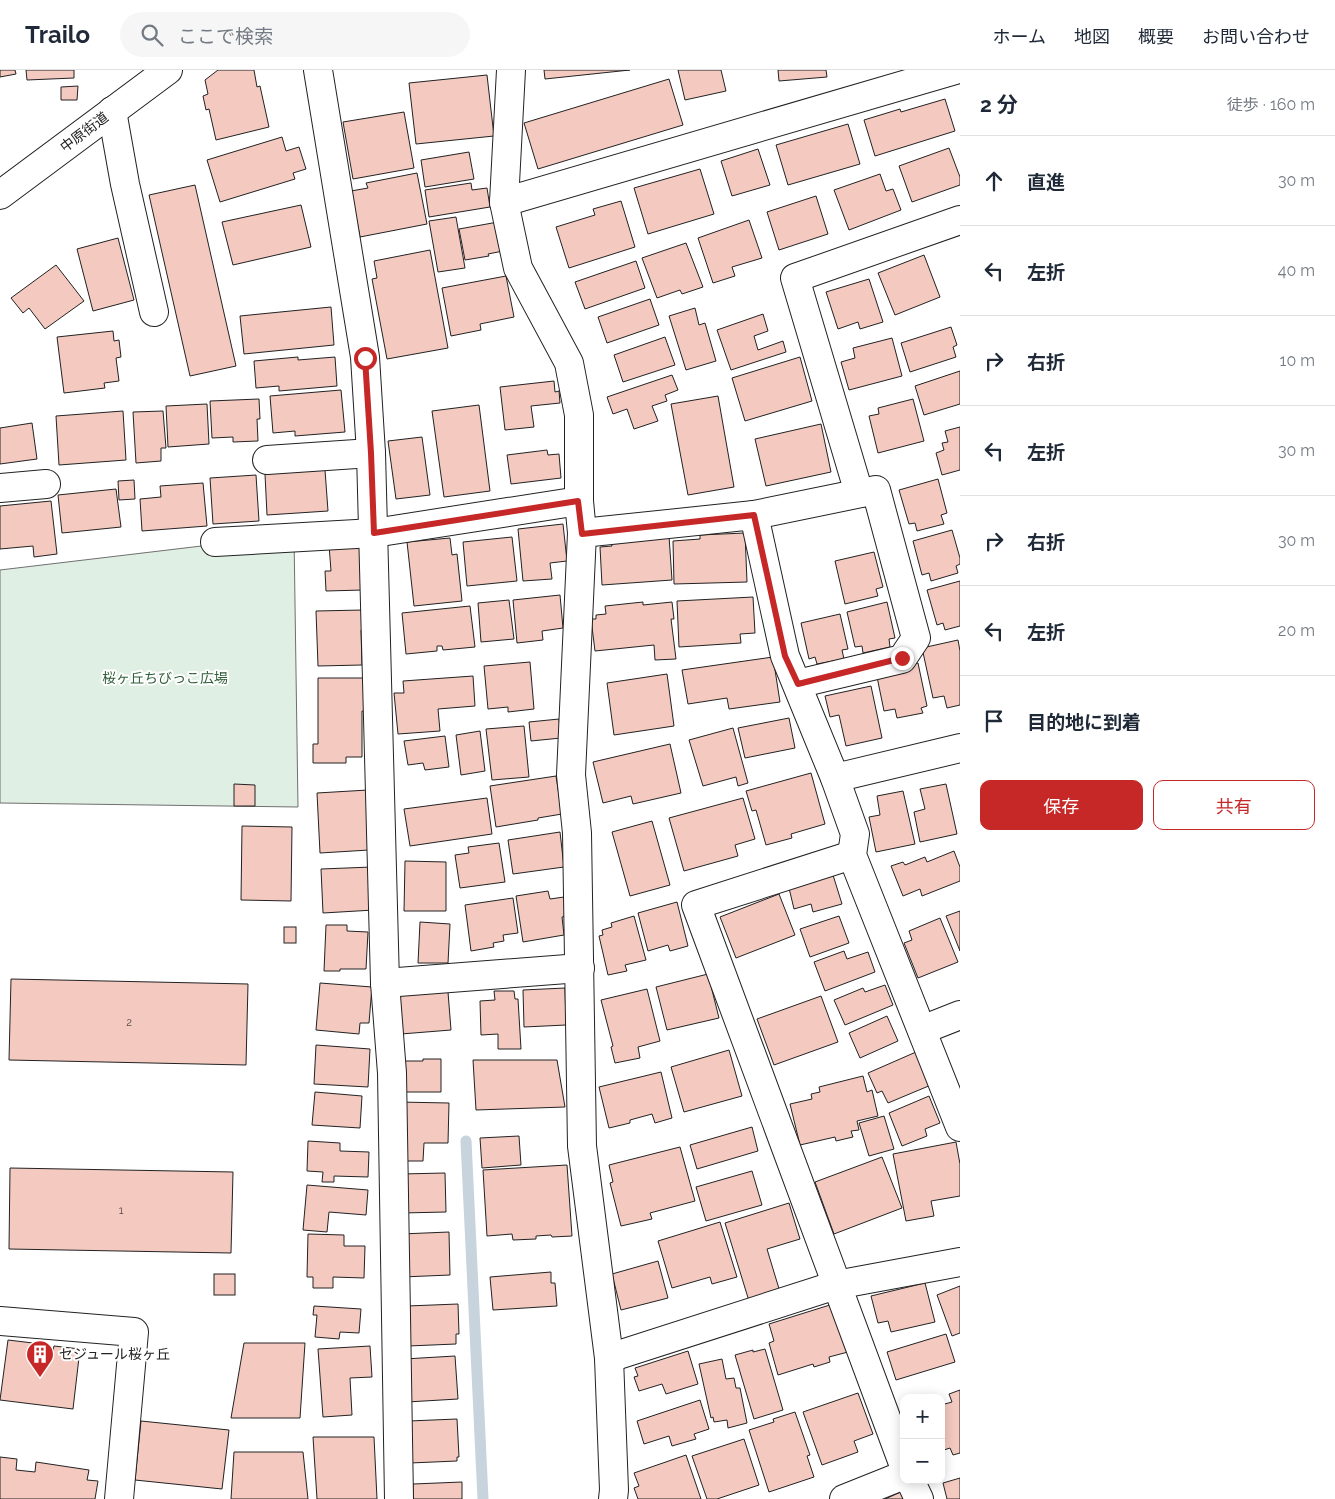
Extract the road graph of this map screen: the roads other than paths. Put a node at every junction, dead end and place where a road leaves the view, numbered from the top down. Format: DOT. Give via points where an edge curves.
graph roads {
  1 [pos="168,70"];
  2 [pos="318,70"];
  3 [pos="511,70"];
  4 [pos="955,70"];
  5 [pos="112,111"];
  6 [pos="0,195"];
  7 [pos="504,202"];
  8 [pos="960,220"];
  9 [pos="154,312"];
  10 [pos="371,453"];
  11 [pos="267,460"];
  12 [pos="46,484"];
  13 [pos="0,488"];
  14 [pos="859,494"];
  15 [pos="578,501"];
  16 [pos="754,515"];
  17 [pos="374,533"];
  18 [pos="582,534"];
  19 [pos="215,542"];
  20 [pos="798,684"];
  21 [pos="960,748"];
  22 [pos="836,778"];
  23 [pos="852,855"];
  24 [pos="580,968"];
  25 [pos="385,984"];
  26 [pos="960,1015"];
  27 [pos="922,1030"];
  28 [pos="960,1127"];
  29 [pos="960,1262"];
  30 [pos="836,1285"];
  31 [pos="0,1321"];
  32 [pos="609,1358"];
  33 [pos="900,1455"];
  34 [pos="900,1477"];
  35 [pos="912,1484"];
  36 [pos="119,1499"];
  37 [pos="399,1499"];
  38 [pos="614,1499"];
  39 [pos="844,1499"];
  40 [pos="919,1499"];
  1 -- 5 [label="street, 中原街道"];
  2 -- 10 [label="street" via="365,358"];
  3 -- 7 [label="street"];
  4 -- 7 [label="street"];
  5 -- 6 [label="street, 中原街道"];
  5 -- 9 [label="street"];
  7 -- 15 [label="street" via="518,268 568,363 578,416"];
  8 -- 14 [label="street" via="795,278"];
  10 -- 11 [label="street"];
  10 -- 17 [label="street"];
  12 -- 13 [label="street"];
  14 -- 16 [label="street"];
  14 -- 20 [label="street" via="876,490 916,638 902,658"];
  15 -- 17 [label="street"];
  15 -- 18 [label="street"];
  16 -- 18 [label="street"];
  16 -- 20 [label="street" via="785,656"];
  17 -- 19 [label="street"];
  17 -- 25 [label="street"];
  18 -- 24 [label="street" via="571,775 578,833"];
  20 -- 22 [label="street"];
  21 -- 22 [label="street"];
  22 -- 23 [label="street" via="856,834"];
  23 -- 27 [label="street"];
  23 -- 30 [label="street" via="696,905"];
  24 -- 25 [label="street"];
  24 -- 32 [label="street" via="582,1146"];
  25 -- 37 [label="street" via="392,1073"];
  26 -- 27 [label="street"];
  27 -- 28 [label="street"];
  29 -- 30 [label="street"];
  30 -- 32 [label="street"];
  30 -- 33 [label="street"];
  31 -- 36 [label="street" via="134,1332"];
  32 -- 38 [label="street"];
  34 -- 39 [label="street"];
  35 -- 40 [label="street"];
}
